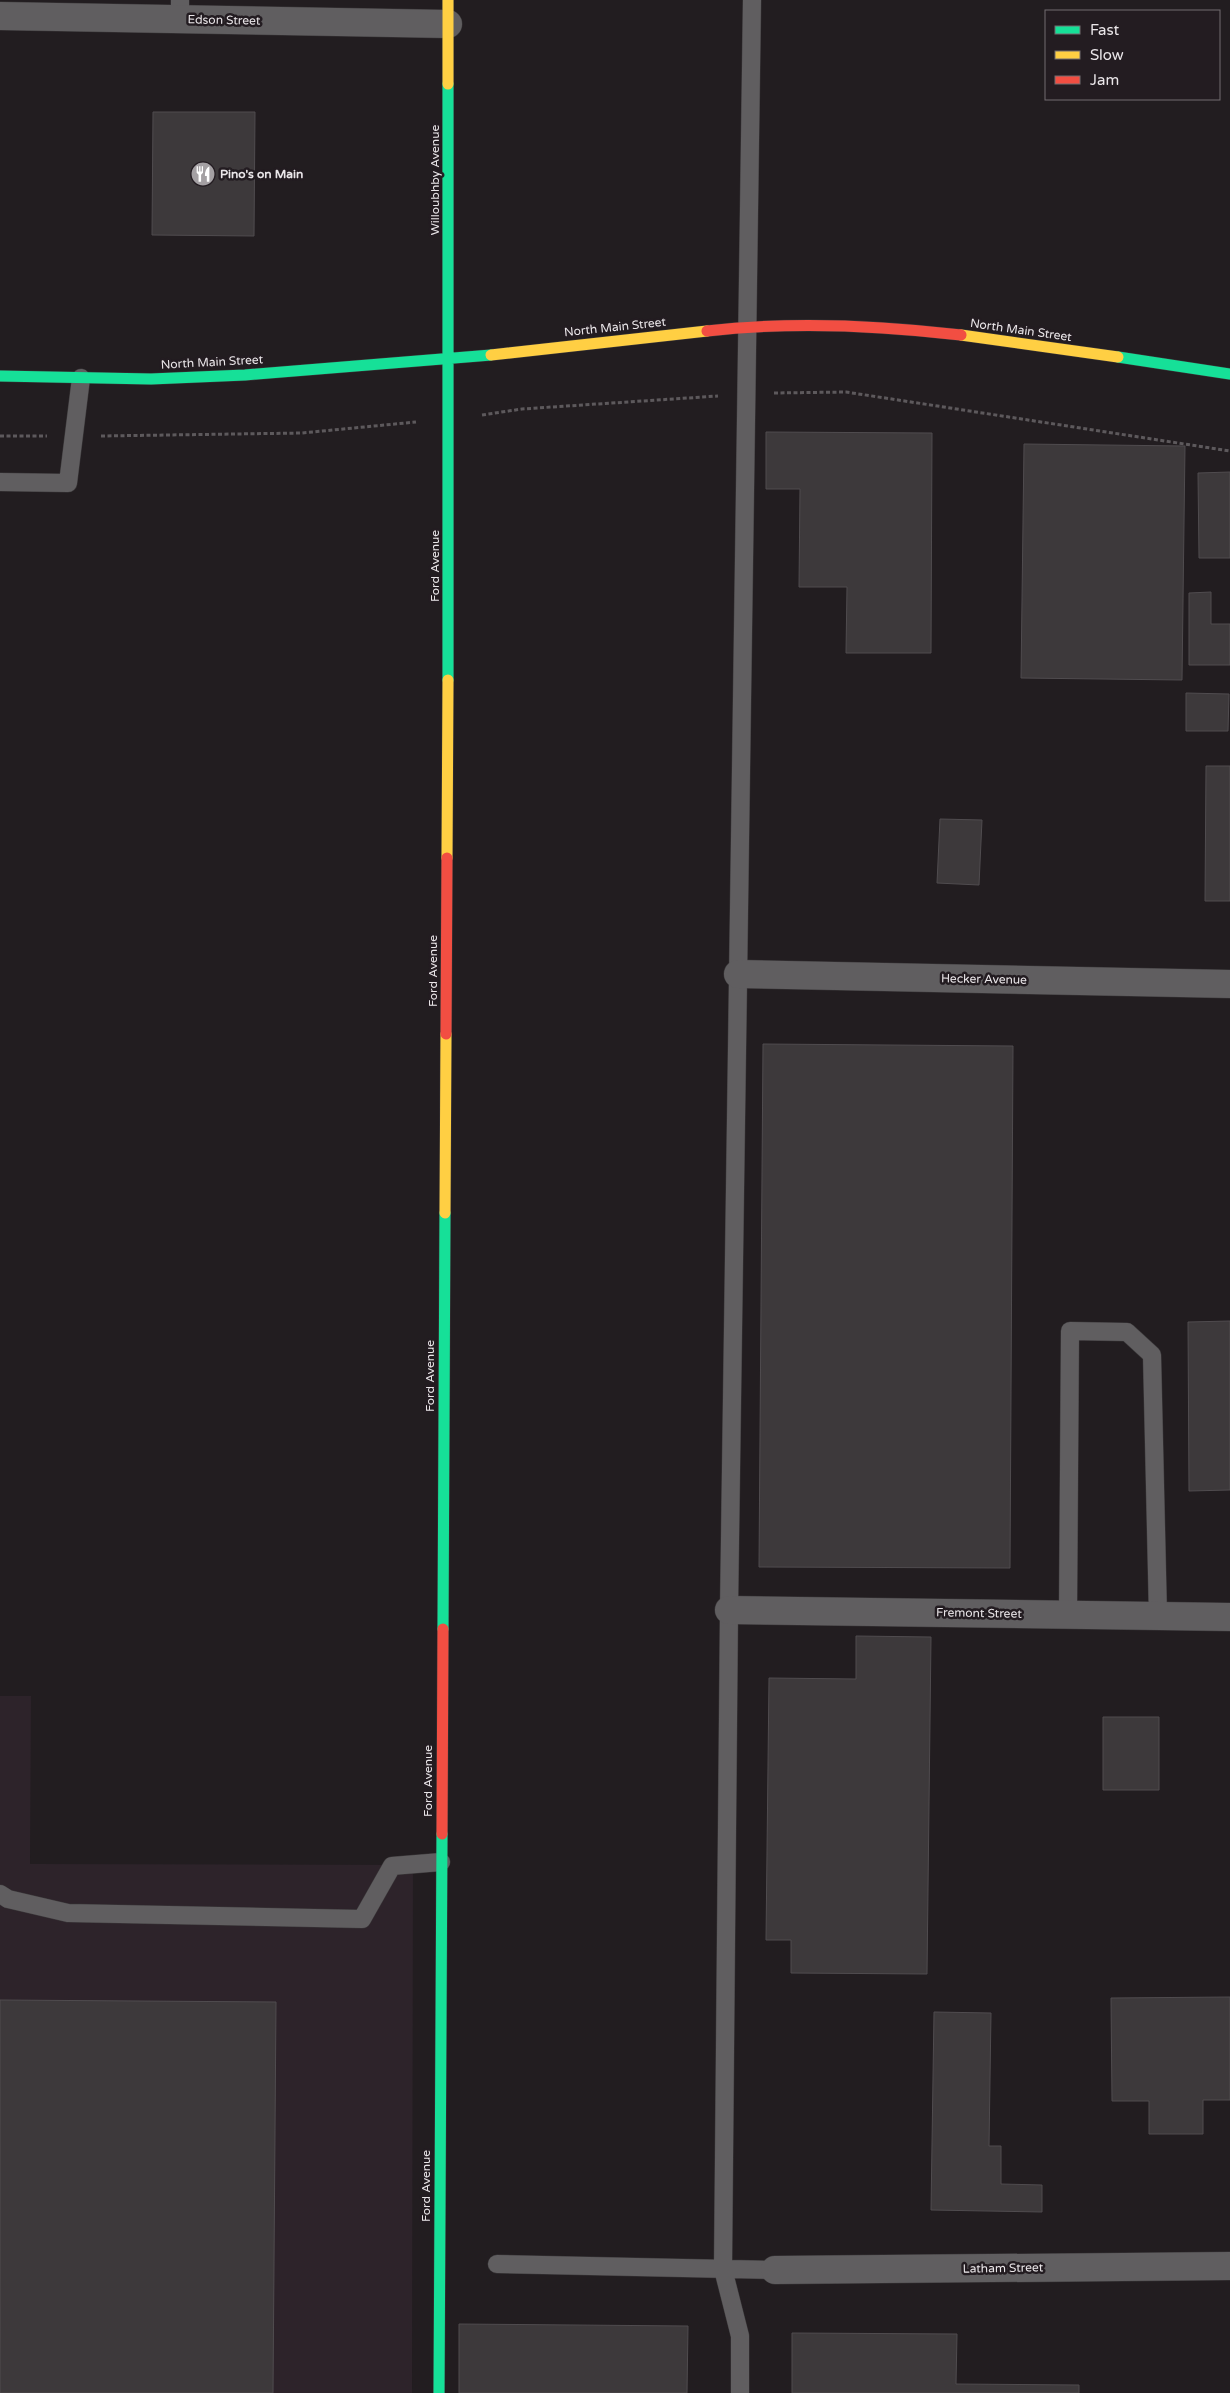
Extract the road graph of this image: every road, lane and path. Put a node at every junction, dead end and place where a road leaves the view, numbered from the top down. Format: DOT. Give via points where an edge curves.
graph roads {
  1 [pos="752,0"];
  2 [pos="180,10"];
  3 [pos="448,12"];
  4 [pos="0,16"];
  5 [pos="749,326"];
  6 [pos="450,360"];
  7 [pos="1230,374"];
  8 [pos="0,376"];
  9 [pos="80,378"];
  10 [pos="748,394"];
  11 [pos="450,419"];
  12 [pos="0,436"];
  13 [pos="74,436"];
  14 [pos="1230,451"];
  15 [pos="0,482"];
  16 [pos="738,974"];
  17 [pos="1230,984"];
  18 [pos="729,1610"];
  19 [pos="1068,1614"];
  20 [pos="1158,1616"];
  21 [pos="1230,1617"];
  22 [pos="441,1862"];
  23 [pos="0,1894"];
  24 [pos="497,2264"];
  25 [pos="1230,2266"];
  26 [pos="724,2269"];
  27 [pos="775,2270"];
  28 [pos="438,2393"];
  29 [pos="740,2393"];
  1 -- 5 [label="lane"];
  2 -- 3 [label="street, Edson Street"];
  2 -- 4 [label="street, Edson Street"];
  3 -- 6 [label="street, Willoubhby Avenue"];
  5 -- 6 [label="street, North Main Street"];
  5 -- 7 [label="street, North Main Street" via="795,323 924,331"];
  5 -- 10 [label="lane"];
  6 -- 9 [label="street, North Main Street" via="236,375"];
  6 -- 11 [label="street, Ford Avenue"];
  8 -- 9 [label="street, North Main Street"];
  9 -- 13 [label="lane"];
  10 -- 11 [label="path" via="522,409"];
  10 -- 14 [label="path" via="846,392"];
  10 -- 16 [label="lane"];
  11 -- 13 [label="path" via="302,434"];
  11 -- 22 [label="street, Ford Avenue"];
  12 -- 13 [label="path"];
  13 -- 15 [label="lane" via="68,483"];
  16 -- 17 [label="street, Hecker Avenue"];
  16 -- 18 [label="lane"];
  18 -- 19 [label="street, Fremont Street"];
  18 -- 26 [label="lane"];
  19 -- 20 [label="street, Fremont Street"];
  19 -- 20 [label="lane" via="1070,1331 1126,1332 1152,1355"];
  20 -- 21 [label="street, Fremont Street"];
  22 -- 23 [label="lane" via="392,1866 362,1919 68,1912 8,1899"];
  22 -- 28 [label="street, Ford Avenue"];
  24 -- 26 [label="lane"];
  25 -- 27 [label="street, Latham Street"];
  26 -- 27 [label="lane"];
  26 -- 29 [label="lane" via="740,2336"];
}
